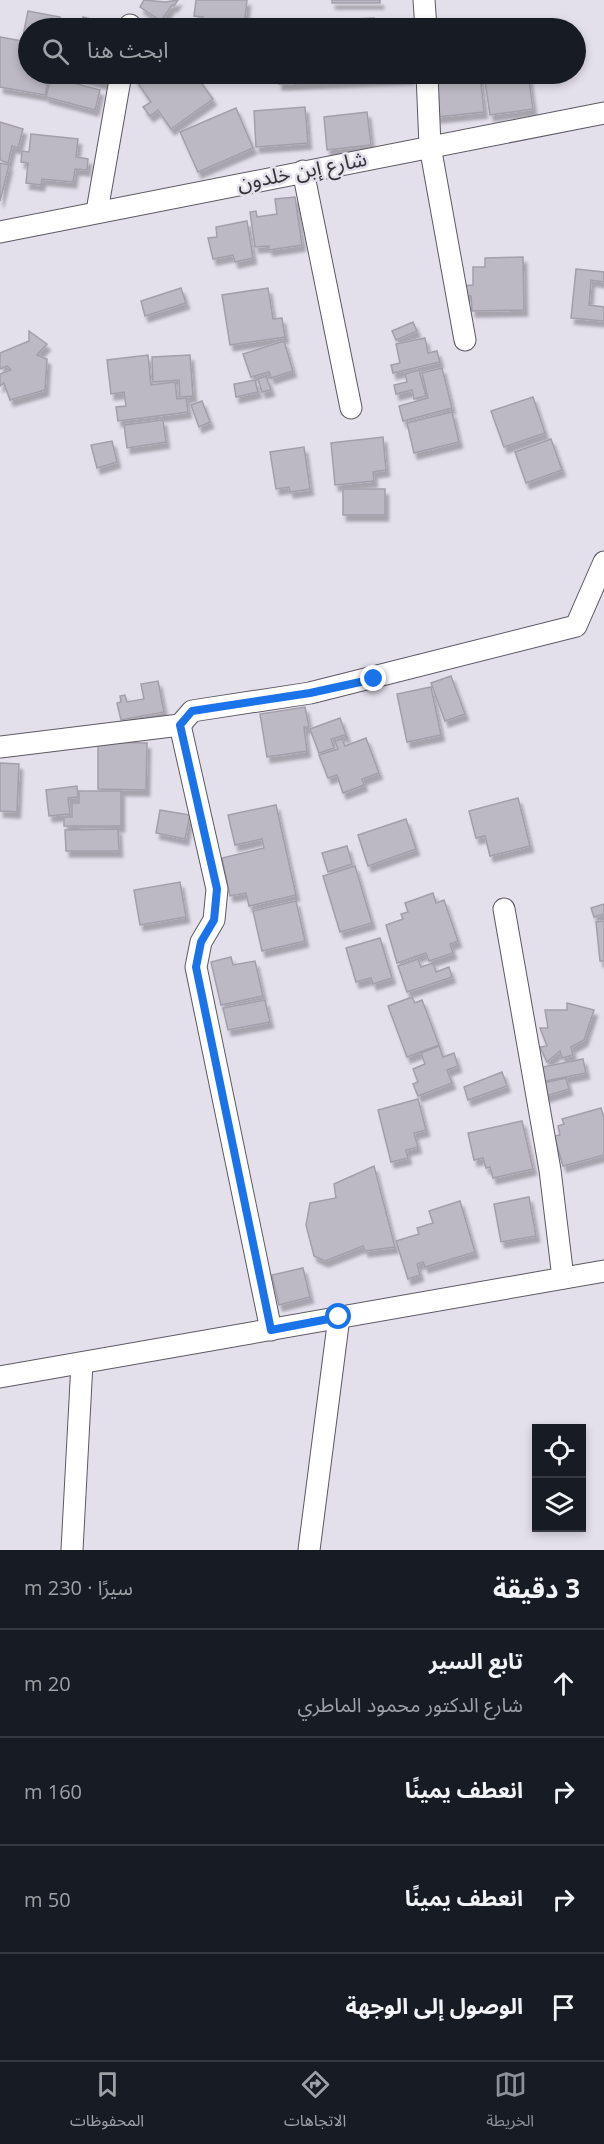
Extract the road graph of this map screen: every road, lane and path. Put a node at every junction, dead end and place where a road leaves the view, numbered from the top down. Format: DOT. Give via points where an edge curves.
graph roads {
  1 [pos="424,0"];
  2 [pos="425,18"];
  3 [pos="119,84"];
  4 [pos="427,84"];
  5 [pos="604,113"];
  6 [pos="430,147"];
  7 [pos="303,171"];
  8 [pos="97,211"];
  9 [pos="0,232"];
  10 [pos="465,340"];
  11 [pos="351,408"];
  12 [pos="604,562"];
  13 [pos="180,725"];
  14 [pos="0,747"];
  15 [pos="504,909"];
  16 [pos="604,1271"];
  17 [pos="563,1278"];
  18 [pos="339,1317"];
  19 [pos="271,1330"];
  20 [pos="82,1363"];
  21 [pos="0,1377"];
  22 [pos="72,1550"];
  23 [pos="309,1550"];
  1 -- 2 [label="street"];
  3 -- 8 [label="street"];
  4 -- 6 [label="street"];
  5 -- 6 [label="street, شارع إبن خلدون"];
  6 -- 7 [label="street, شارع إبن خلدون"];
  6 -- 10 [label="street"];
  7 -- 8 [label="street, شارع إبن خلدون"];
  7 -- 11 [label="street"];
  8 -- 9 [label="street, شارع إبن خلدون"];
  12 -- 13 [label="street" via="576,626 331,688 192,711"];
  13 -- 14 [label="street"];
  13 -- 19 [label="street" via="217,889 214,920 201,942 196,967"];
  15 -- 17 [label="street" via="550,1170"];
  16 -- 17 [label="street"];
  17 -- 18 [label="street"];
  18 -- 19 [label="street"];
  18 -- 23 [label="street"];
  19 -- 20 [label="street"];
  20 -- 21 [label="street"];
  20 -- 22 [label="street"];
}
